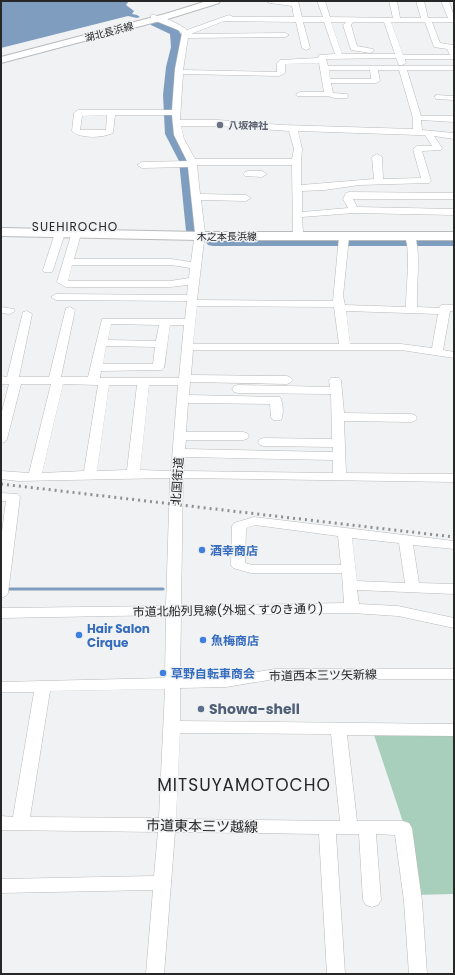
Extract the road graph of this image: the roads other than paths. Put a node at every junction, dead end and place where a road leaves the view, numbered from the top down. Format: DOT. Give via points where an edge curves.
graph roads {
  1 [pos="206,1"];
  2 [pos="216,1"];
  3 [pos="270,1"];
  4 [pos="321,1"];
  5 [pos="393,1"];
  6 [pos="420,1"];
  7 [pos="294,3"];
  8 [pos="449,5"];
  9 [pos="244,12"];
  10 [pos="156,18"];
  11 [pos="221,19"];
  12 [pos="298,20"];
  13 [pos="326,20"];
  14 [pos="350,20"];
  15 [pos="387,20"];
  16 [pos="397,20"];
  17 [pos="426,20"];
  18 [pos="453,20"];
  19 [pos="185,34"];
  20 [pos="285,35"];
  21 [pos="306,48"];
  22 [pos="338,56"];
  23 [pos="371,56"];
  24 [pos="1,57"];
  25 [pos="400,57"];
  26 [pos="454,57"];
  27 [pos="1,60"];
  28 [pos="323,64"];
  29 [pos="373,68"];
  30 [pos="403,68"];
  31 [pos="454,68"];
  32 [pos="180,72"];
  33 [pos="326,81"];
  34 [pos="329,94"];
  35 [pos="300,95"];
  36 [pos="344,96"];
  37 [pos="439,97"];
  38 [pos="454,98"];
  39 [pos="172,112"];
  40 [pos="111,113"];
  41 [pos="423,118"];
  42 [pos="454,119"];
  43 [pos="177,123"];
  44 [pos="293,128"];
  45 [pos="418,132"];
  46 [pos="428,134"];
  47 [pos="454,136"];
  48 [pos="434,142"];
  49 [pos="454,143"];
  50 [pos="162,154"];
  51 [pos="377,157"];
  52 [pos="255,161"];
  53 [pos="296,162"];
  54 [pos="190,164"];
  55 [pos="142,165"];
  56 [pos="162,165"];
  57 [pos="255,174"];
  58 [pos="379,181"];
  59 [pos="297,188"];
  60 [pos="454,196"];
  61 [pos="197,198"];
  62 [pos="246,198"];
  63 [pos="354,210"];
  64 [pos="454,212"];
  65 [pos="297,215"];
  66 [pos="1,232"];
  67 [pos="60,233"];
  68 [pos="76,234"];
  69 [pos="199,236"];
  70 [pos="410,236"];
  71 [pos="454,236"];
  72 [pos="300,237"];
  73 [pos="344,237"];
  74 [pos="67,262"];
  75 [pos="195,266"];
  76 [pos="48,270"];
  77 [pos="194,281"];
  78 [pos="56,297"];
  79 [pos="192,300"];
  80 [pos="339,306"];
  81 [pos="412,309"];
  82 [pos="449,309"];
  83 [pos="70,310"];
  84 [pos="27,314"];
  85 [pos="165,321"];
  86 [pos="190,322"];
  87 [pos="101,343"];
  88 [pos="161,344"];
  89 [pos="187,347"];
  90 [pos="345,347"];
  91 [pos="437,354"];
  92 [pos="454,355"];
  93 [pos="96,367"];
  94 [pos="10,380"];
  95 [pos="184,380"];
  96 [pos="287,380"];
  97 [pos="56,381"];
  98 [pos="98,382"];
  99 [pos="144,382"];
  100 [pos="238,390"];
  101 [pos="183,399"];
  102 [pos="277,417"];
  103 [pos="338,417"];
  104 [pos="411,418"];
  105 [pos="180,436"];
  106 [pos="243,436"];
  107 [pos="1,439"];
  108 [pos="264,442"];
  109 [pos="339,450"];
  110 [pos="179,453"];
  111 [pos="133,474"];
  112 [pos="177,474"];
  113 [pos="1,475"];
  114 [pos="90,475"];
  115 [pos="35,476"];
  116 [pos="340,477"];
  117 [pos="454,478"];
  118 [pos="1,497"];
  119 [pos="345,533"];
  120 [pos="405,540"];
  121 [pos="454,546"];
  122 [pos="348,569"];
  123 [pos="350,585"];
  124 [pos="413,588"];
  125 [pos="454,589"];
  126 [pos="1,593"];
  127 [pos="352,608"];
  128 [pos="174,611"];
  129 [pos="1,613"];
  130 [pos="454,623"];
  131 [pos="454,674"];
  132 [pos="174,684"];
  133 [pos="43,686"];
  134 [pos="1,687"];
  135 [pos="172,727"];
  136 [pos="338,728"];
  137 [pos="454,730"];
  138 [pos="1,823"];
  139 [pos="20,824"];
  140 [pos="167,826"];
  141 [pos="327,828"];
  142 [pos="349,828"];
  143 [pos="367,828"];
  144 [pos="162,883"];
  145 [pos="1,886"];
  146 [pos="372,900"];
  147 [pos="155,974"];
  148 [pos="336,974"];
  149 [pos="418,974"];
  1 -- 10 [label="main road, 湖北長浜線"];
  2 -- 10 [label="main road, 湖北長浜線"];
  3 -- 7 [label="street"];
  4 -- 13 [label="street"];
  5 -- 16 [label="street"];
  6 -- 17 [label="street"];
  7 -- 12 [label="street"];
  8 -- 18 [label="street"];
  9 -- 11 [label="street"];
  10 -- 19 [label="street" via="181,28"];
  10 -- 24 [label="main road, 湖北長浜線"];
  10 -- 27 [label="main road, 湖北長浜線"];
  11 -- 12 [label="street"];
  11 -- 19 [label="street"];
  12 -- 13 [label="street"];
  12 -- 21 [label="street"];
  13 -- 14 [label="street"];
  13 -- 22 [label="street" via="332,31"];
  14 -- 15 [label="street"];
  14 -- 23 [label="street" via="347,25 354,48 369,50"];
  15 -- 16 [label="street"];
  15 -- 25 [label="street"];
  16 -- 17 [label="street"];
  17 -- 18 [label="street"];
  17 -- 26 [label="street" via="437,45 450,47"];
  19 -- 20 [label="street"];
  19 -- 32 [label="street"];
  22 -- 23 [label="street"];
  22 -- 28 [label="street" via="322,57"];
  23 -- 25 [label="street"];
  25 -- 26 [label="street"];
  25 -- 30 [label="street"];
  28 -- 29 [label="street"];
  28 -- 32 [label="street" via="299,58 282,62 280,74 241,70"];
  28 -- 33 [label="street"];
  29 -- 30 [label="street"];
  29 -- 33 [label="street" via="376,84"];
  30 -- 31 [label="street"];
  30 -- 45 [label="street" via="417,118"];
  32 -- 39 [label="street"];
  33 -- 34 [label="street"];
  34 -- 35 [label="street"];
  34 -- 36 [label="street"];
  37 -- 38 [label="street"];
  39 -- 40 [label="street"];
  39 -- 43 [label="street"];
  41 -- 42 [label="street"];
  43 -- 44 [label="street" via="218,122"];
  43 -- 54 [label="street" via="179,138 190,155"];
  44 -- 45 [label="street"];
  44 -- 53 [label="street" via="298,149"];
  45 -- 46 [label="street"];
  46 -- 47 [label="street"];
  46 -- 48 [label="street"];
  48 -- 49 [label="street"];
  48 -- 58 [label="street" via="438,148 417,149 427,185"];
  50 -- 56 [label="street"];
  51 -- 58 [label="street"];
  52 -- 53 [label="street"];
  52 -- 54 [label="street"];
  52 -- 57 [label="street"];
  53 -- 59 [label="street"];
  54 -- 56 [label="street"];
  54 -- 61 [label="street, 北国街道"];
  55 -- 56 [label="street"];
  58 -- 59 [label="street"];
  59 -- 65 [label="street"];
  60 -- 63 [label="street" via="349,195 348,199"];
  61 -- 62 [label="street"];
  61 -- 69 [label="street, 北国街道"];
  63 -- 64 [label="street"];
  63 -- 65 [label="street"];
  65 -- 72 [label="street"];
  66 -- 67 [label="main road, 木之本長浜線"];
  67 -- 68 [label="main road, 木之本長浜線"];
  67 -- 76 [label="street"];
  68 -- 69 [label="main road, 木之本長浜線"];
  68 -- 74 [label="street"];
  69 -- 72 [label="main road, 木之本長浜線"];
  69 -- 75 [label="street, 北国街道"];
  70 -- 71 [label="main road, 木之本長浜線"];
  70 -- 73 [label="main road, 木之本長浜線"];
  70 -- 81 [label="street" via="413,245"];
  72 -- 73 [label="main road, 木之本長浜線"];
  73 -- 80 [label="street"];
  74 -- 75 [label="street" via="171,262"];
  74 -- 77 [label="street" via="62,282 66,284 170,284"];
  75 -- 77 [label="street, 北国街道"];
  77 -- 79 [label="street, 北国街道"];
  78 -- 79 [label="street"];
  79 -- 80 [label="street"];
  79 -- 86 [label="street, 北国街道"];
  80 -- 81 [label="street"];
  80 -- 90 [label="street"];
  81 -- 82 [label="street"];
  82 -- 91 [label="street"];
  83 -- 97 [label="street"];
  84 -- 94 [label="street"];
  85 -- 86 [label="street"];
  85 -- 87 [label="street" via="106,321"];
  85 -- 88 [label="street"];
  86 -- 89 [label="street, 北国街道"];
  87 -- 88 [label="street"];
  87 -- 93 [label="street"];
  88 -- 93 [label="street" via="158,368"];
  89 -- 90 [label="street"];
  89 -- 95 [label="street, 北国街道"];
  90 -- 91 [label="street" via="416,348"];
  91 -- 92 [label="street"];
  93 -- 98 [label="street"];
  94 -- 97 [label="street"];
  94 -- 107 [label="street"];
  95 -- 96 [label="street"];
  95 -- 99 [label="street"];
  95 -- 101 [label="street, 北国街道"];
  97 -- 98 [label="street"];
  97 -- 115 [label="street"];
  98 -- 99 [label="street"];
  98 -- 114 [label="street"];
  99 -- 111 [label="street"];
  100 -- 103 [label="street" via="336,385"];
  101 -- 102 [label="street" via="276,400"];
  101 -- 105 [label="street, 北国街道"];
  103 -- 104 [label="street"];
  103 -- 109 [label="street"];
  105 -- 106 [label="street"];
  105 -- 110 [label="street, 北国街道"];
  108 -- 109 [label="street"];
  109 -- 110 [label="street"];
  109 -- 116 [label="street"];
  110 -- 112 [label="street, 北国街道"];
  111 -- 112 [label="street"];
  111 -- 114 [label="street"];
  112 -- 116 [label="street"];
  112 -- 128 [label="street, 北国街道"];
  113 -- 115 [label="street"];
  114 -- 115 [label="street"];
  116 -- 117 [label="street"];
  118 -- 126 [label="street" via="14,497"];
  119 -- 120 [label="street"];
  119 -- 122 [label="street"];
  119 -- 122 [label="street" via="254,521 239,526 238,565 252,569"];
  120 -- 121 [label="street"];
  120 -- 124 [label="street"];
  122 -- 123 [label="street"];
  123 -- 124 [label="street"];
  123 -- 127 [label="street"];
  124 -- 125 [label="street"];
  127 -- 128 [label="street, 市道北船列見線(外堀くすのき通り)"];
  127 -- 130 [label="street, 市道北船列見線(外堀くすのき通り)" via="398,611"];
  128 -- 129 [label="street, 市道北船列見線(外堀くすのき通り)"];
  128 -- 132 [label="street, 北国街道"];
  131 -- 132 [label="street, 市道西本三ツ矢新線" via="275,674 226,682"];
  132 -- 133 [label="street, 市道西本三ツ矢新線"];
  132 -- 135 [label="street, 北国街道"];
  133 -- 134 [label="street, 市道西本三ツ矢新線"];
  133 -- 139 [label="street"];
  135 -- 136 [label="street"];
  135 -- 140 [label="street, 北国街道"];
  136 -- 137 [label="street"];
  136 -- 142 [label="street"];
  138 -- 139 [label="street, 市道東本三ツ越線"];
  139 -- 140 [label="street, 市道東本三ツ越線"];
  140 -- 141 [label="street, 市道東本三ツ越線"];
  140 -- 144 [label="street, 北国街道"];
  141 -- 142 [label="street, 市道東本三ツ越線"];
  141 -- 148 [label="street"];
  142 -- 143 [label="street, 市道東本三ツ越線"];
  143 -- 146 [label="street"];
  143 -- 149 [label="street, 市道東本三ツ越線" via="403,828 413,901"];
  144 -- 145 [label="street"];
  144 -- 147 [label="street, 北国街道"];
}
